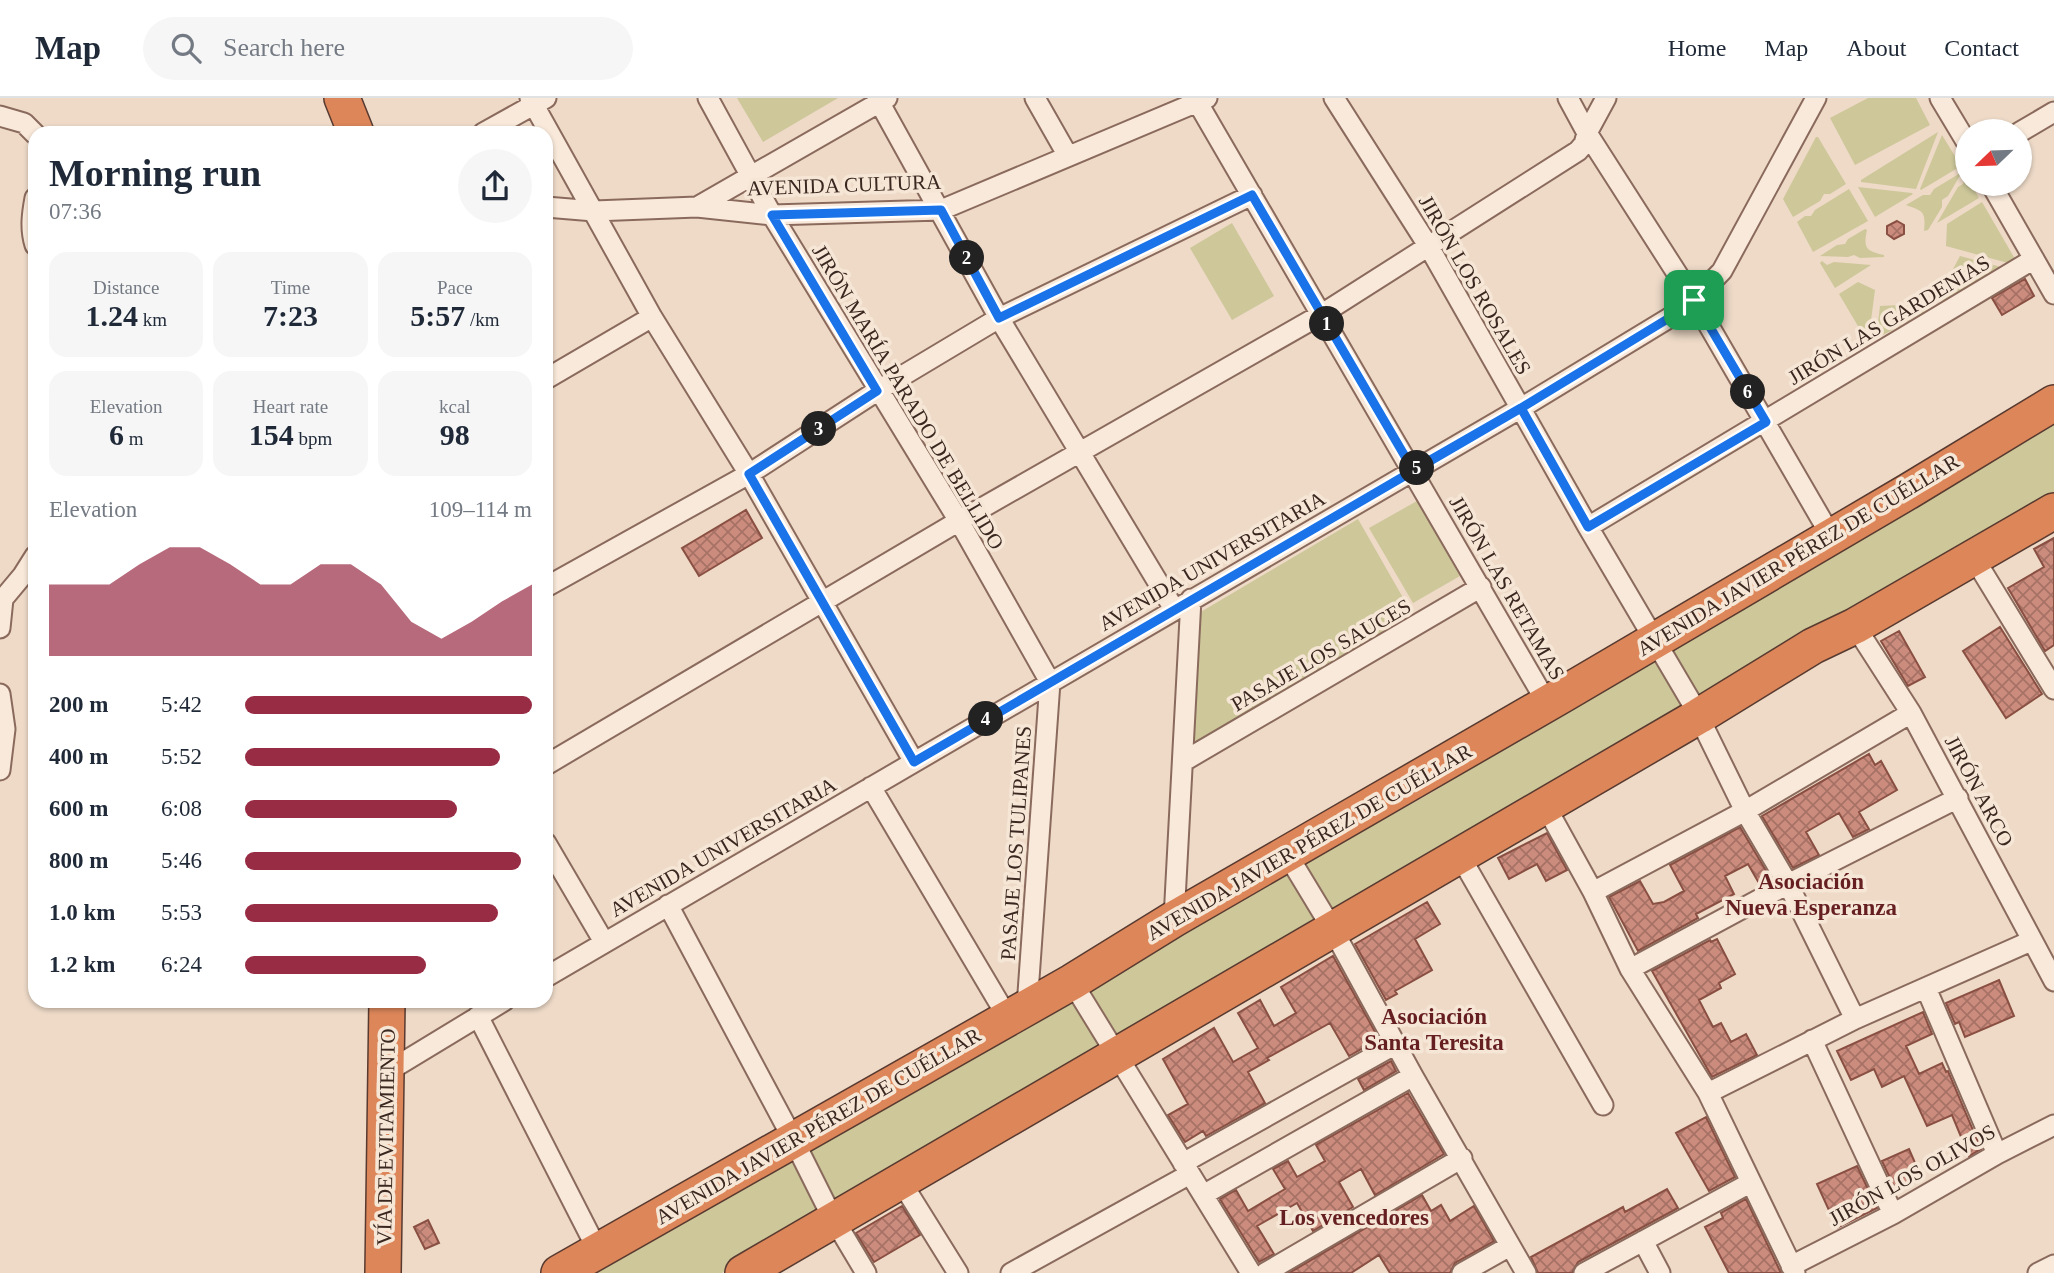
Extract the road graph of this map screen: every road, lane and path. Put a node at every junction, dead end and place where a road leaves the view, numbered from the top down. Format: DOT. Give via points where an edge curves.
graph roads {
  1 [pos="342,98"];
  2 [pos="708,98"];
  3 [pos="1035,98"];
  4 [pos="1334,98"];
  5 [pos="1568,98"];
  6 [pos="1606,98"];
  7 [pos="1816,98"];
  8 [pos="1940,98"];
  9 [pos="881,99"];
  10 [pos="1200,99"];
  11 [pos="537,100"];
  12 [pos="2054,112"];
  13 [pos="0,116"];
  14 [pos="1955,123"];
  15 [pos="2032,125"];
  16 [pos="353,126"];
  17 [pos="494,126"];
  18 [pos="550,126"];
  19 [pos="28,128"];
  20 [pos="553,131"];
  21 [pos="1587,133"];
  22 [pos="1068,156"];
  23 [pos="752,177"];
  24 [pos="1252,195"];
  25 [pos="1998,196"];
  26 [pos="697,207"];
  27 [pos="553,208"];
  28 [pos="941,210"];
  29 [pos="594,211"];
  30 [pos="772,215"];
  31 [pos="1429,247"];
  32 [pos="2034,259"];
  33 [pos="2054,294"];
  34 [pos="1694,300"];
  35 [pos="1322,314"];
  36 [pos="652,317"];
  37 [pos="999,318"];
  38 [pos="553,375"];
  39 [pos="877,391"];
  40 [pos="2054,403"];
  41 [pos="1521,408"];
  42 [pos="1766,422"];
  43 [pos="1079,454"];
  44 [pos="1413,470"];
  45 [pos="749,474"];
  46 [pos="2054,511"];
  47 [pos="959,521"];
  48 [pos="1588,527"];
  49 [pos="1831,536"];
  50 [pos="1974,558"];
  51 [pos="28,567"];
  52 [pos="553,583"];
  53 [pos="1481,587"];
  54 [pos="2,598"];
  55 [pos="823,603"];
  56 [pos="1183,604"];
  57 [pos="1855,626"];
  58 [pos="0,628"];
  59 [pos="1653,640"];
  60 [pos="1050,682"];
  61 [pos="2054,690"];
  62 [pos="0,694"];
  63 [pos="1547,702"];
  64 [pos="1911,713"];
  65 [pos="1699,716"];
  66 [pos="553,761"];
  67 [pos="1184,761"];
  68 [pos="914,762"];
  69 [pos="0,770"];
  70 [pos="871,787"];
  71 [pos="1958,798"];
  72 [pos="1545,805"];
  73 [pos="1745,811"];
  74 [pos="1287,854"];
  75 [pos="553,855"];
  76 [pos="1460,856"];
  77 [pos="1788,884"];
  78 [pos="1592,892"];
  79 [pos="668,905"];
  80 [pos="1174,919"];
  81 [pos="1334,930"];
  82 [pos="2031,941"];
  83 [pos="604,942"];
  84 [pos="1630,969"];
  85 [pos="553,972"];
  86 [pos="2054,981"];
  87 [pos="1072,982"];
  88 [pos="1926,988"];
  89 [pos="387,1008"];
  90 [pos="492,1008"];
  91 [pos="1017,1013"];
  92 [pos="478,1016"];
  93 [pos="1855,1019"];
  94 [pos="1812,1040"];
  95 [pos="1396,1044"];
  96 [pos="1118,1055"];
  97 [pos="387,1072"];
  98 [pos="1413,1076"];
  99 [pos="1708,1093"];
  100 [pos="1603,1105"];
  101 [pos="2054,1125"];
  102 [pos="794,1141"];
  103 [pos="1997,1154"];
  104 [pos="1462,1158"];
  105 [pos="1187,1168"];
  106 [pos="900,1180"];
  107 [pos="1750,1183"];
  108 [pos="1203,1195"];
  109 [pos="1893,1214"];
  110 [pos="834,1219"];
  111 [pos="1643,1241"];
  112 [pos="1510,1245"];
  113 [pos="598,1251"];
  114 [pos="2054,1265"];
  115 [pos="1793,1269"];
  116 [pos="383,1273"];
  117 [pos="559,1273"];
  118 [pos="743,1273"];
  119 [pos="866,1273"];
  120 [pos="958,1273"];
  121 [pos="1012,1273"];
  122 [pos="1251,1273"];
  123 [pos="1265,1273"];
  124 [pos="1462,1273"];
  125 [pos="1526,1273"];
  126 [pos="1584,1273"];
  127 [pos="1660,1273"];
  128 [pos="2038,1273"];
  1 -- 16 [label="highway"];
  2 -- 23 [label="street, JIRÓN MARÍA PARADO DE BELLIDO"];
  3 -- 22 [label="street"];
  4 -- 31 [label="street, JIRÓN LOS ROSALES"];
  5 -- 21 [label="street"];
  6 -- 21 [label="street"];
  7 -- 34 [label="street, AVENIDA UNIVERSITARIA" via="1722,271"];
  8 -- 14 [label="street"];
  9 -- 23 [label="street"];
  9 -- 28 [label="street"];
  10 -- 22 [label="street, AVENIDA CULTURA"];
  10 -- 24 [label="street, JIRÓN LAS RETAMAS"];
  11 -- 17 [label="street"];
  11 -- 18 [label="street"];
  12 -- 15 [label="street"];
  13 -- 19 [label="street"];
  20 -- 29 [label="street"];
  21 -- 31 [label="street" via="1578,151"];
  21 -- 34 [label="street"];
  22 -- 28 [label="street, AVENIDA CULTURA"];
  23 -- 26 [label="street"];
  23 -- 30 [label="street, JIRÓN MARÍA PARADO DE BELLIDO"];
  24 -- 35 [label="street, JIRÓN LAS RETAMAS"];
  24 -- 37 [label="street"];
  25 -- 32 [label="street"];
  26 -- 29 [label="street, AVENIDA CULTURA"];
  26 -- 30 [label="street, AVENIDA CULTURA"];
  27 -- 29 [label="street, AVENIDA CULTURA"];
  28 -- 30 [label="street, AVENIDA CULTURA"];
  28 -- 37 [label="street"];
  29 -- 36 [label="street"];
  30 -- 39 [label="street, JIRÓN MARÍA PARADO DE BELLIDO"];
  31 -- 35 [label="street"];
  31 -- 41 [label="street, JIRÓN LOS ROSALES"];
  32 -- 33 [label="street"];
  32 -- 42 [label="street, JIRÓN LAS GARDENIAS"];
  34 -- 41 [label="street, AVENIDA UNIVERSITARIA"];
  34 -- 42 [label="street"];
  35 -- 43 [label="street"];
  35 -- 44 [label="street, JIRÓN LAS RETAMAS"];
  36 -- 38 [label="street"];
  36 -- 45 [label="street"];
  37 -- 39 [label="street"];
  37 -- 43 [label="street"];
  39 -- 45 [label="street"];
  39 -- 47 [label="street, JIRÓN MARÍA PARADO DE BELLIDO"];
  40 -- 49 [label="highway, AVENIDA JAVIER PÉREZ DE CUÉLLAR"];
  41 -- 44 [label="street, AVENIDA UNIVERSITARIA"];
  41 -- 48 [label="street, JIRÓN LOS ROSALES"];
  42 -- 48 [label="street, JIRÓN LAS GARDENIAS"];
  42 -- 49 [label="street"];
  43 -- 47 [label="street"];
  43 -- 56 [label="street"];
  44 -- 53 [label="street, JIRÓN LAS RETAMAS"];
  44 -- 56 [label="street, AVENIDA UNIVERSITARIA"];
  45 -- 52 [label="street"];
  45 -- 55 [label="street"];
  46 -- 50 [label="highway"];
  47 -- 55 [label="street"];
  47 -- 60 [label="street, JIRÓN MARÍA PARADO DE BELLIDO"];
  48 -- 59 [label="street, JIRÓN LOS ROSALES"];
  49 -- 59 [label="highway, AVENIDA JAVIER PÉREZ DE CUÉLLAR"];
  50 -- 57 [label="highway"];
  50 -- 61 [label="street"];
  51 -- 54 [label="street"];
  53 -- 63 [label="street, JIRÓN LAS RETAMAS"];
  53 -- 67 [label="street, PASAJE LOS SAUCES"];
  54 -- 58 [label="street"];
  55 -- 66 [label="street"];
  55 -- 68 [label="street"];
  56 -- 60 [label="street, AVENIDA UNIVERSITARIA"];
  56 -- 67 [label="street"];
  57 -- 64 [label="street, JIRÓN ARCO"];
  57 -- 65 [label="highway" via="1813,646"];
  59 -- 63 [label="highway, AVENIDA JAVIER PÉREZ DE CUÉLLAR"];
  59 -- 65 [label="street, JIRÓN LOS ROSALES"];
  60 -- 68 [label="street, AVENIDA UNIVERSITARIA"];
  60 -- 91 [label="street, PASAJE LOS TULIPANES"];
  62 -- 69 [label="street" via="5,729"];
  63 -- 74 [label="highway, AVENIDA JAVIER PÉREZ DE CUÉLLAR"];
  64 -- 71 [label="street, JIRÓN ARCO"];
  64 -- 73 [label="street"];
  65 -- 72 [label="highway"];
  65 -- 73 [label="street, JIRÓN LOS ROSALES"];
  67 -- 80 [label="street"];
  68 -- 70 [label="street, AVENIDA UNIVERSITARIA"];
  70 -- 79 [label="street, AVENIDA UNIVERSITARIA"];
  70 -- 91 [label="street"];
  71 -- 77 [label="street"];
  71 -- 82 [label="street, JIRÓN ARCO"];
  72 -- 76 [label="highway"];
  72 -- 78 [label="street"];
  73 -- 77 [label="street, JIRÓN LOS ROSALES"];
  73 -- 78 [label="street"];
  74 -- 80 [label="highway, AVENIDA JAVIER PÉREZ DE CUÉLLAR"];
  74 -- 81 [label="street"];
  75 -- 83 [label="street"];
  76 -- 81 [label="highway"];
  76 -- 100 [label="street"];
  77 -- 84 [label="street"];
  77 -- 93 [label="street, JIRÓN LOS ROSALES"];
  78 -- 84 [label="street"];
  79 -- 83 [label="street, AVENIDA UNIVERSITARIA"];
  79 -- 102 [label="street"];
  80 -- 87 [label="highway, AVENIDA JAVIER PÉREZ DE CUÉLLAR"];
  81 -- 95 [label="street"];
  81 -- 96 [label="highway"];
  82 -- 86 [label="street, JIRÓN ARCO"];
  82 -- 88 [label="street"];
  83 -- 85 [label="street, AVENIDA UNIVERSITARIA"];
  84 -- 99 [label="street"];
  87 -- 91 [label="highway, AVENIDA JAVIER PÉREZ DE CUÉLLAR"];
  87 -- 96 [label="street"];
  88 -- 93 [label="street"];
  88 -- 103 [label="street"];
  89 -- 97 [label="highway, VÍA DE EVITAMIENTO"];
  90 -- 92 [label="street"];
  91 -- 102 [label="highway, AVENIDA JAVIER PÉREZ DE CUÉLLAR"];
  92 -- 97 [label="street"];
  92 -- 113 [label="street"];
  93 -- 94 [label="street"];
  94 -- 99 [label="street"];
  94 -- 109 [label="street"];
  95 -- 98 [label="street"];
  95 -- 105 [label="street"];
  96 -- 105 [label="street"];
  96 -- 106 [label="highway"];
  97 -- 116 [label="highway, VÍA DE EVITAMIENTO"];
  98 -- 104 [label="street"];
  98 -- 108 [label="street"];
  99 -- 107 [label="street"];
  101 -- 103 [label="street, JIRÓN LOS OLIVOS"];
  102 -- 110 [label="street"];
  102 -- 113 [label="highway, AVENIDA JAVIER PÉREZ DE CUÉLLAR"];
  103 -- 109 [label="street, JIRÓN LOS OLIVOS"];
  104 -- 112 [label="street"];
  104 -- 123 [label="street"];
  105 -- 108 [label="street"];
  105 -- 121 [label="street"];
  106 -- 110 [label="highway"];
  106 -- 120 [label="street"];
  107 -- 111 [label="street"];
  107 -- 115 [label="street"];
  108 -- 122 [label="street"];
  109 -- 115 [label="street, JIRÓN LOS OLIVOS"];
  110 -- 118 [label="highway"];
  110 -- 119 [label="street"];
  111 -- 126 [label="street"];
  111 -- 127 [label="street"];
  112 -- 124 [label="street"];
  112 -- 125 [label="street"];
  113 -- 117 [label="highway, AVENIDA JAVIER PÉREZ DE CUÉLLAR"];
  114 -- 128 [label="street"];
}
